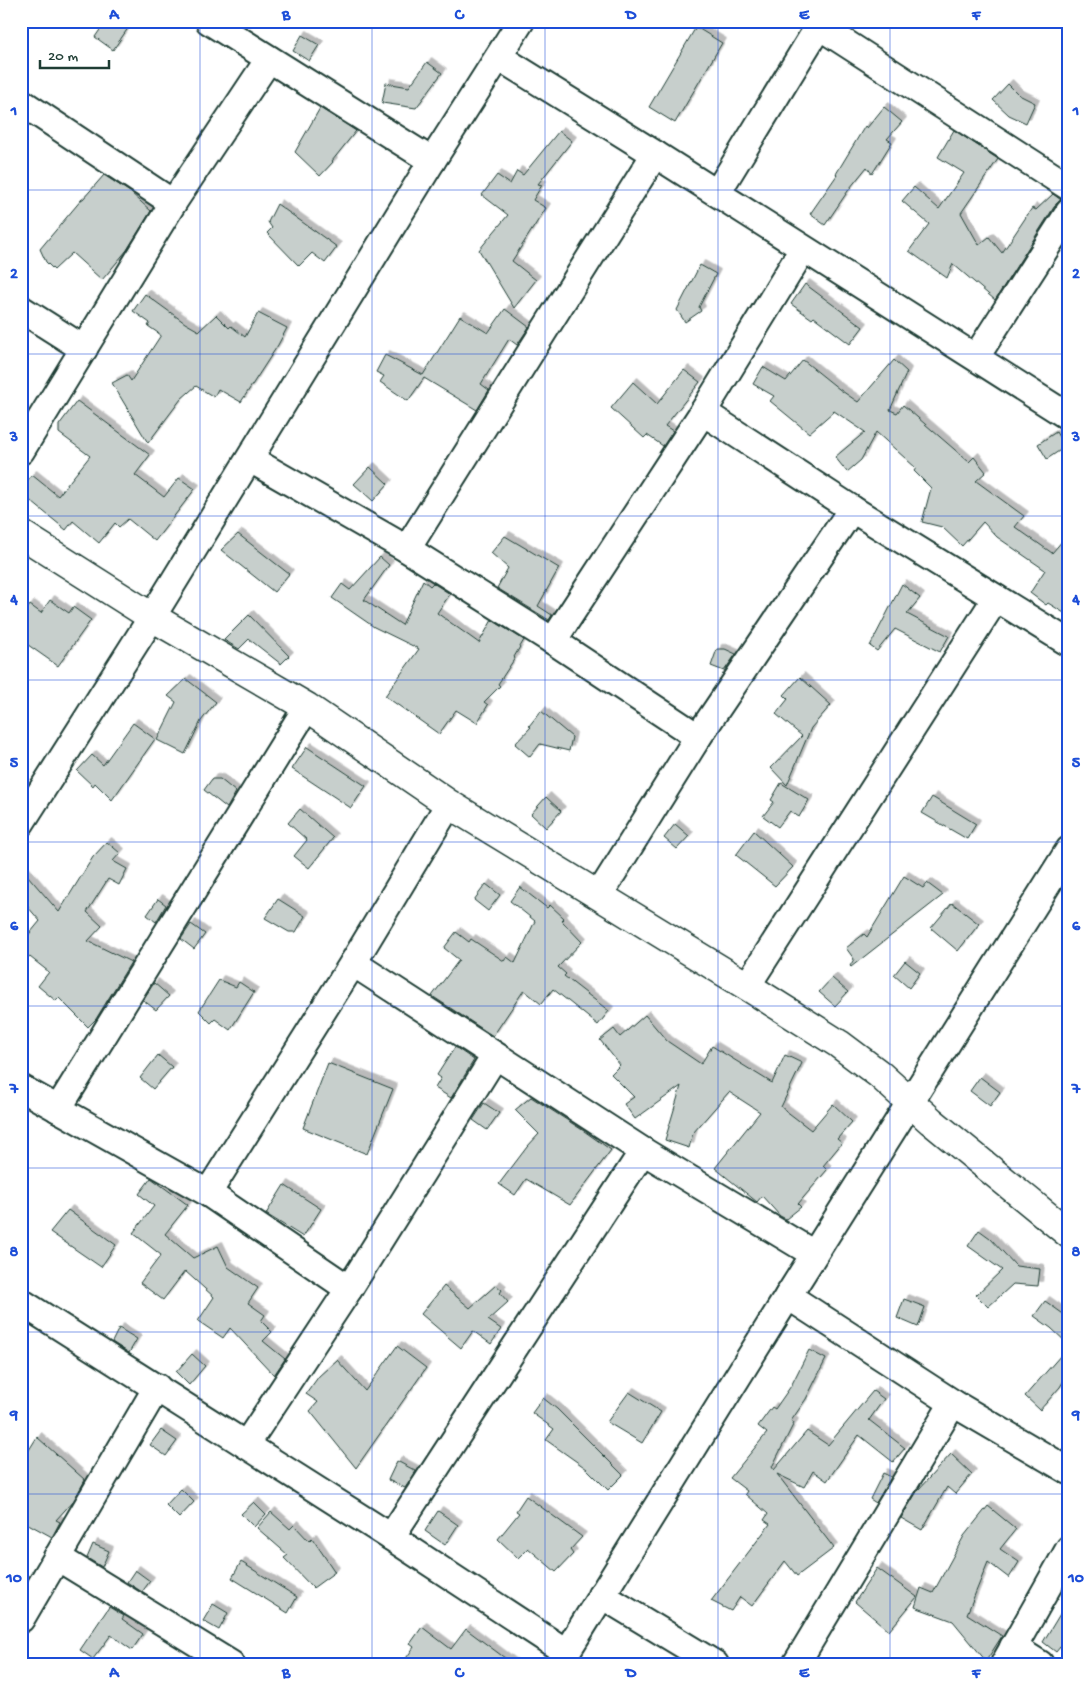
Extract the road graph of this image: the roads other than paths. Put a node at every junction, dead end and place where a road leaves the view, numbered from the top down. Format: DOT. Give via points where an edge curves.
graph roads {
  1 [pos="209,21"];
  2 [pos="522,21"];
  3 [pos="821,24"];
  4 [pos="499,57"];
  5 [pos="269,59"];
  6 [pos="21,102"];
  7 [pos="655,154"];
  8 [pos="432,162"];
  9 [pos="1069,187"];
  10 [pos="717,193"];
  11 [pos="173,203"];
  12 [pos="1069,212"];
  13 [pos="803,249"];
  14 [pos="21,309"];
  15 [pos="84,349"];
  16 [pos="976,357"];
  17 [pos="704,412"];
  18 [pos="1069,417"];
  19 [pos="21,451"];
  20 [pos="250,459"];
  21 [pos="852,509"];
  22 [pos="21,534"];
  23 [pos="407,549"];
  24 [pos="996,598"];
  25 [pos="152,618"];
  26 [pos="553,641"];
  27 [pos="1069,643"];
  28 [pos="307,707"];
  29 [pos="698,737"];
  30 [pos="448,804"];
  31 [pos="21,823"];
  32 [pos="1069,850"];
  33 [pos="599,895"];
  34 [pos="353,963"];
  35 [pos="747,986"];
  36 [pos="495,1056"];
  37 [pos="21,1088"];
  38 [pos="910,1102"];
  39 [pos="58,1109"];
  40 [pos="643,1152"];
  41 [pos="208,1193"];
  42 [pos="1066,1227"];
  43 [pos="814,1254"];
  44 [pos="348,1290"];
  45 [pos="788,1296"];
  46 [pos="21,1302"];
  47 [pos="157,1387"];
  48 [pos="954,1403"];
  49 [pos="246,1445"];
  50 [pos="1069,1471"];
  51 [pos="391,1537"];
  52 [pos="1069,1549"];
  53 [pos="57,1557"];
  54 [pos="601,1595"];
  55 [pos="21,1619"];
  56 [pos="1008,1655"];
  57 [pos="563,1658"];
  58 [pos="231,1664"];
  59 [pos="715,1664"];
  60 [pos="796,1664"];
  61 [pos="1040,1664"];
  1 -- 5 [label="street"];
  2 -- 4 [label="street"];
  3 -- 9 [label="street"];
  3 -- 10 [label="street"];
  4 -- 7 [label="street"];
  4 -- 8 [label="street"];
  5 -- 8 [label="street"];
  5 -- 11 [label="street"];
  6 -- 11 [label="street"];
  7 -- 10 [label="street"];
  7 -- 23 [label="street"];
  8 -- 20 [label="street"];
  10 -- 13 [label="street"];
  11 -- 15 [label="street"];
  12 -- 16 [label="street"];
  13 -- 16 [label="street"];
  13 -- 17 [label="street"];
  14 -- 15 [label="street"];
  15 -- 19 [label="street"];
  16 -- 18 [label="street"];
  17 -- 21 [label="street"];
  17 -- 26 [label="street"];
  20 -- 23 [label="street"];
  20 -- 25 [label="street"];
  21 -- 24 [label="street"];
  21 -- 29 [label="street"];
  22 -- 25 [label="street"];
  23 -- 26 [label="street"];
  24 -- 27 [label="street"];
  24 -- 35 [label="street"];
  25 -- 28 [label="street"];
  25 -- 31 [label="street"];
  26 -- 29 [label="street"];
  28 -- 30 [label="street"];
  28 -- 39 [label="street"];
  29 -- 33 [label="street"];
  30 -- 33 [label="street"];
  30 -- 34 [label="street"];
  32 -- 38 [label="street"];
  33 -- 35 [label="street"];
  34 -- 36 [label="street"];
  34 -- 41 [label="street"];
  35 -- 38 [label="street" via="839,1044"];
  36 -- 40 [label="street"];
  36 -- 44 [label="street"];
  37 -- 39 [label="street"];
  38 -- 42 [label="street"];
  38 -- 43 [label="street"];
  39 -- 41 [label="street"];
  40 -- 43 [label="street"];
  40 -- 51 [label="street"];
  41 -- 44 [label="street"];
  43 -- 45 [label="street"];
  44 -- 49 [label="street"];
  45 -- 48 [label="street"];
  45 -- 54 [label="street"];
  46 -- 47 [label="street"];
  47 -- 49 [label="street"];
  47 -- 53 [label="street"];
  48 -- 50 [label="street"];
  48 -- 60 [label="street"];
  49 -- 51 [label="street"];
  51 -- 57 [label="street"];
  52 -- 56 [label="street"];
  53 -- 55 [label="street"];
  53 -- 58 [label="street"];
  54 -- 57 [label="street"];
  54 -- 59 [label="street"];
  56 -- 61 [label="street"];
}
